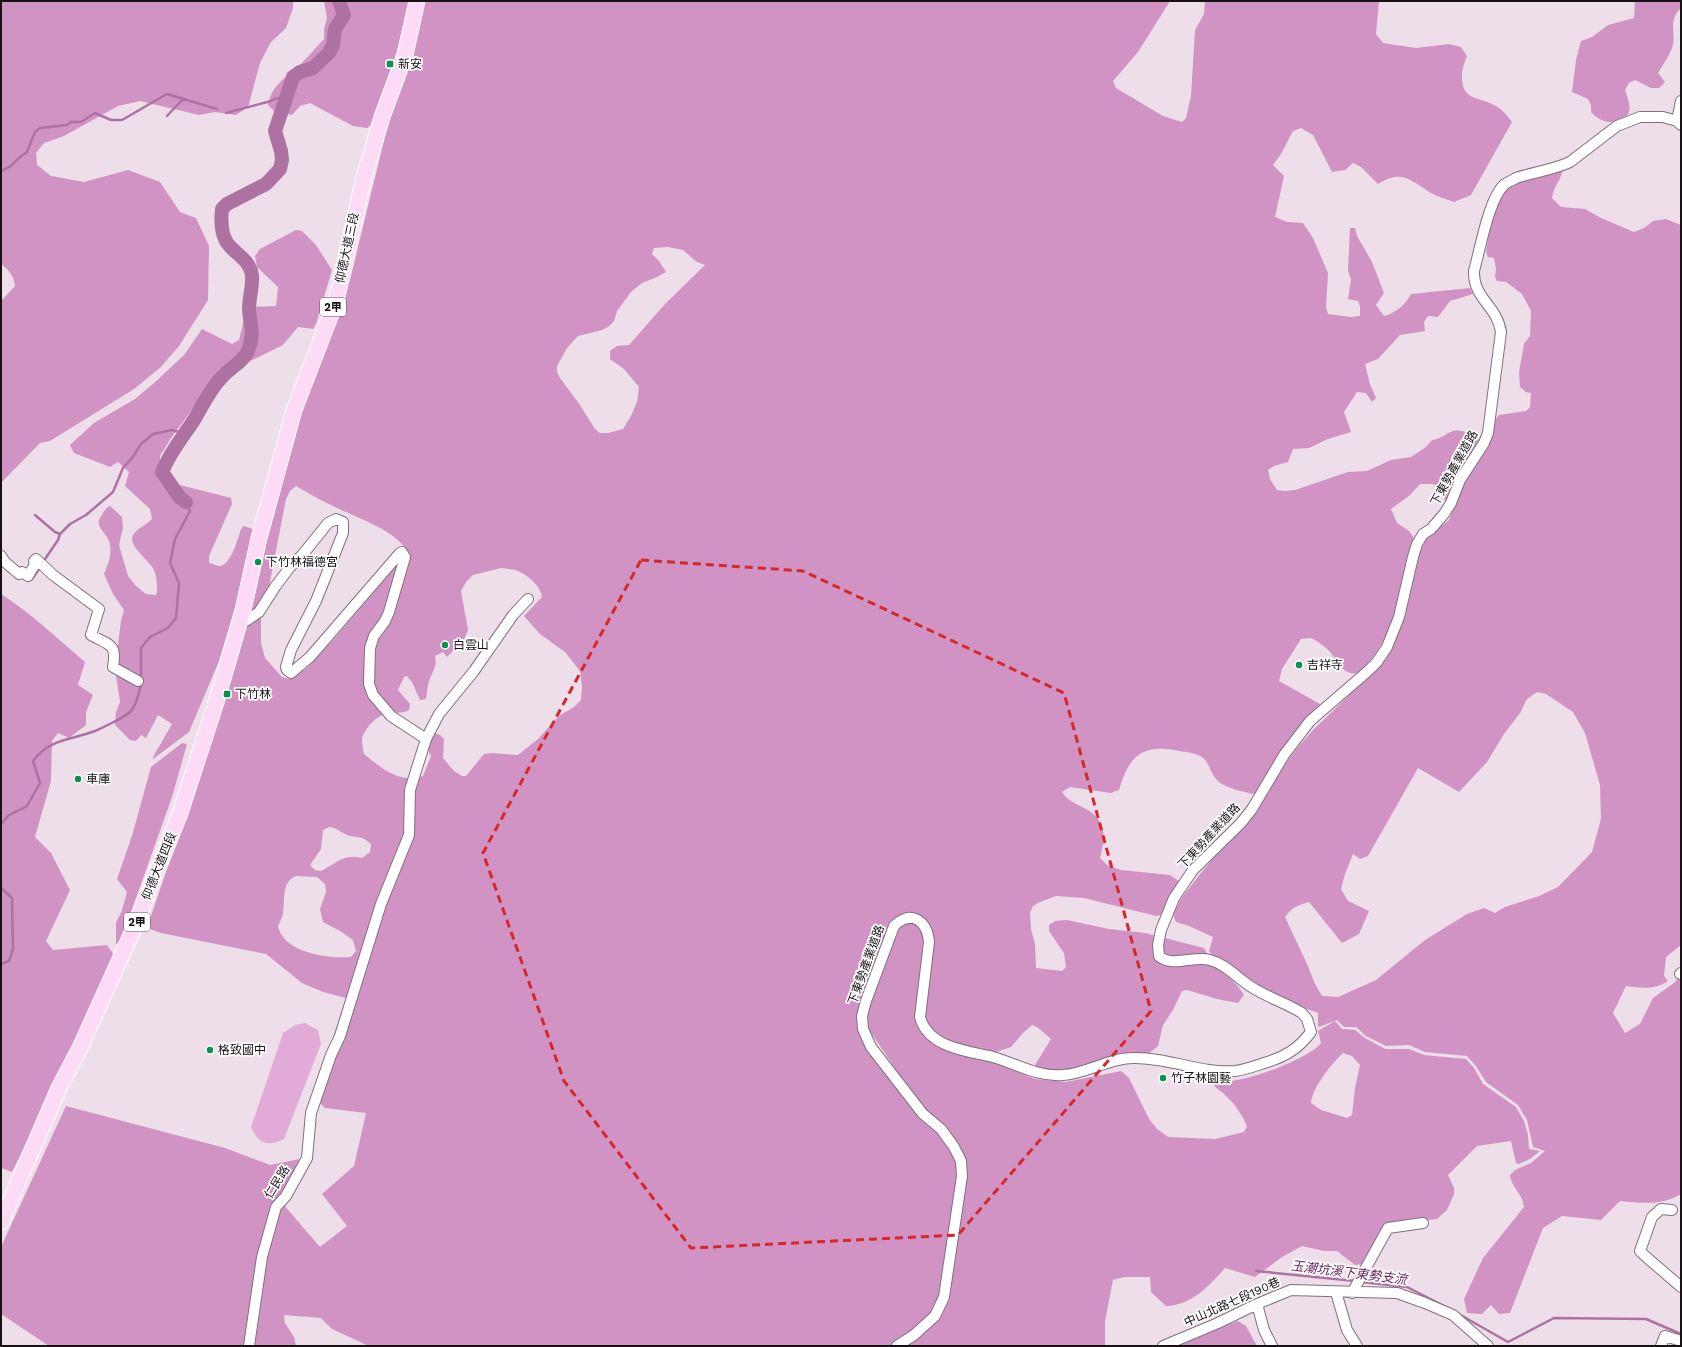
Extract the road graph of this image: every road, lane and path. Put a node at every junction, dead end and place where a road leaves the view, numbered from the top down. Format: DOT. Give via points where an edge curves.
graph roads {
  1 [pos="418,1"];
  2 [pos="1681,101"];
  3 [pos="1679,123"];
  4 [pos="1,556"];
  5 [pos="528,599"];
  6 [pos="241,617"];
  7 [pos="138,681"];
  8 [pos="426,739"];
  9 [pos="1672,1210"];
  10 [pos="1,1222"];
  11 [pos="1423,1223"];
  12 [pos="1681,1287"];
  13 [pos="1336,1292"];
  14 [pos="1352,1293"];
  15 [pos="1257,1304"];
  16 [pos="1681,1341"];
  17 [pos="249,1346"];
  18 [pos="897,1346"];
  19 [pos="1163,1346"];
  20 [pos="1272,1346"];
  21 [pos="1356,1346"];
  22 [pos="1488,1346"];
  23 [pos="1661,1346"];
  1 -- 6 [label="main road, 仰德大道三段 / 2甲" via="405,55 382,117 364,177 336,301 294,410 259,538"];
  2 -- 3 [label="street"];
  3 -- 18 [label="street, 下東勢產業道路" via="1663,117 1640,117 1616,126 1570,162 1516,178 1505,184 1492,204 1474,270 1474,282 1499,322 1501,332 1488,433 1484,443 1460,480 1444,514 1423,534 1417,544 1399,617 1387,647 1377,662 1310,721 1284,755 1252,809 1241,823 1207,854 1174,898 1161,930 1159,956 1163,960 1172,961 1208,959 1218,963 1251,987 1302,1013 1308,1019 1310,1032 1297,1048 1269,1062 1236,1071 1214,1071 1154,1058 1131,1058 1065,1075 1050,1076 951,1048 930,1033 923,1026 920,1017 929,942 927,930 920,921 910,917 902,919 894,926 866,1001 862,1016 864,1029 876,1053 923,1114 941,1129 954,1147 961,1161 962,1176 944,1297 934,1316 914,1335"];
  4 -- 7 [label="street" via="19,574 22,572 28,576 36,558 53,575 99,609 90,635 112,648 115,653 113,667"];
  5 -- 8 [label="street, 仁民路" via="439,714"];
  6 -- 8 [label="street" via="246,621 259,612 290,567 328,523 336,519 343,522 343,533 316,601 288,659 287,670 292,673 310,657 402,552 404,562 389,612 374,636 370,648 369,684 379,704 391,716"];
  6 -- 10 [label="main road, 仰德大道四段 / 2甲" via="180,813 152,885"];
  8 -- 17 [label="street, 仁民路" via="410,790 409,835 381,904 340,1036 311,1113 307,1158 286,1196 276,1207 262,1257"];
  9 -- 12 [label="street" via="1661,1209 1652,1217 1640,1250"];
  11 -- 14 [label="street" via="1388,1228"];
  13 -- 14 [label="street, 中山北路七段190巷"];
  13 -- 15 [label="street, 中山北路七段190巷" via="1291,1290"];
  13 -- 21 [label="street" via="1346,1330"];
  14 -- 22 [label="street, 中山北路七段190巷" via="1396,1293 1425,1302 1454,1315"];
  15 -- 19 [label="street, 中山北路七段190巷"];
  15 -- 20 [label="street" via="1264,1330"];
  16 -- 23 [label="street" via="1665,1336"];
}
